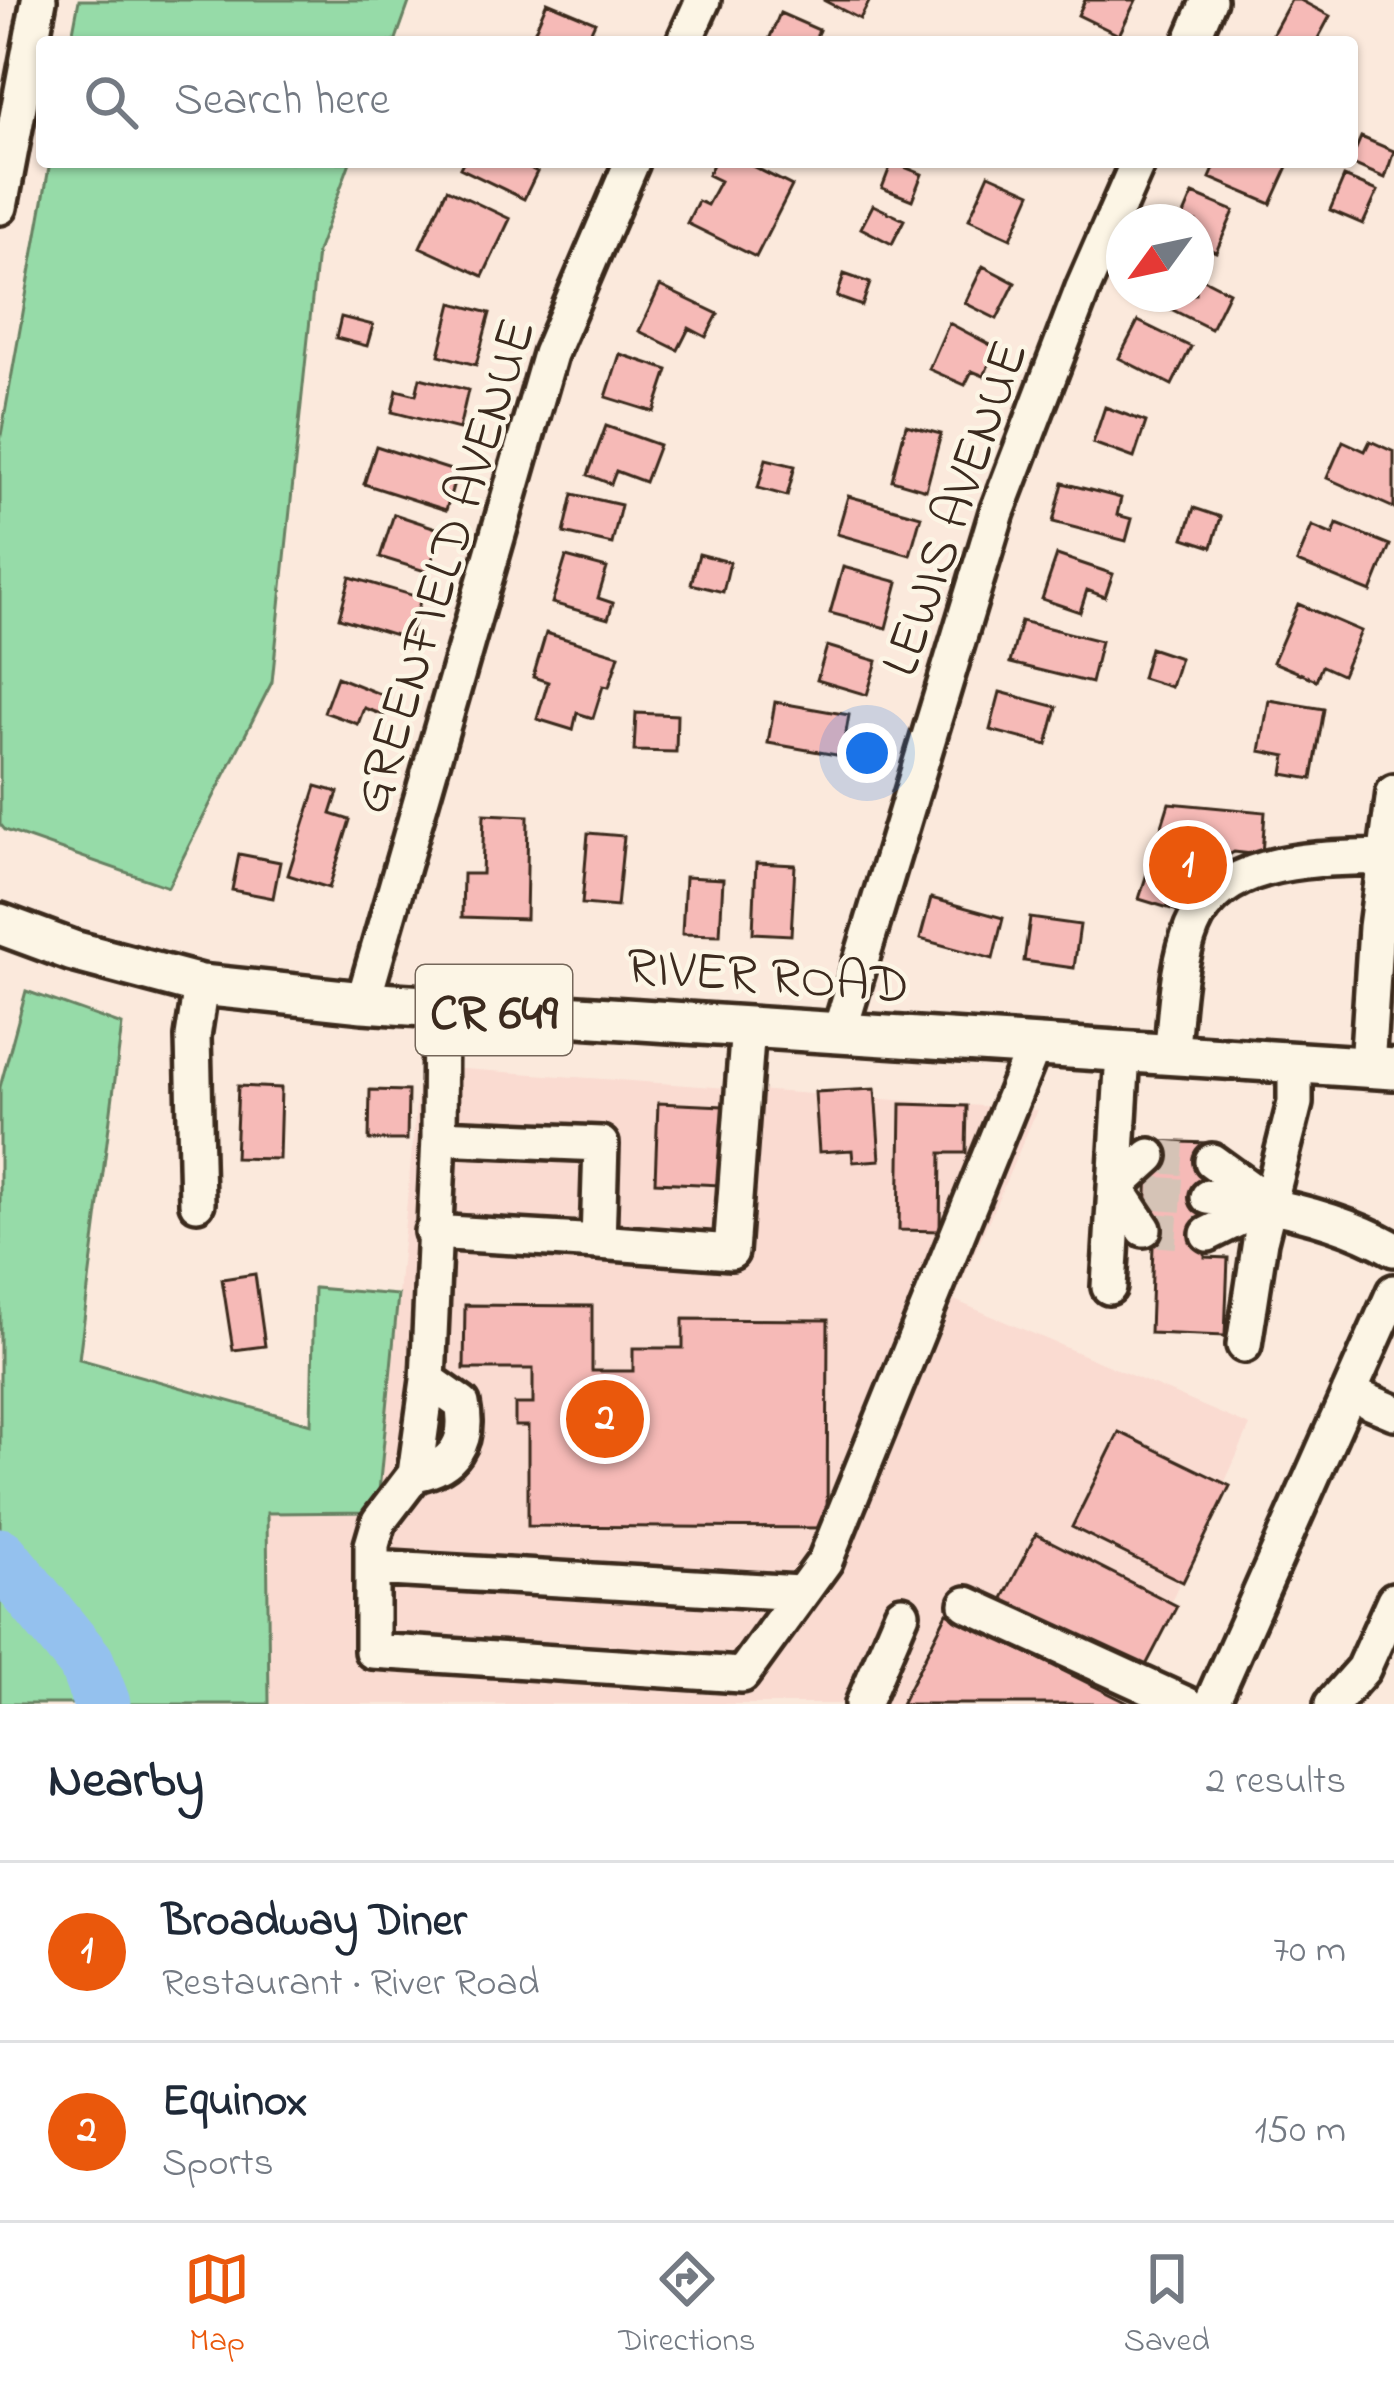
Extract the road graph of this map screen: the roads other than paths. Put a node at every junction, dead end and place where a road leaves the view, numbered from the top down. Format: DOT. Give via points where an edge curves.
graph roads {
  1 [pos="39,0"];
  2 [pos="703,0"];
  3 [pos="1209,0"];
  4 [pos="687,36"];
  5 [pos="1194,36"];
  6 [pos="629,168"];
  7 [pos="1135,168"];
  8 [pos="0,207"];
  9 [pos="1394,792"];
  10 [pos="1388,842"];
  11 [pos="0,924"];
  12 [pos="201,986"];
  13 [pos="363,1002"];
  14 [pos="440,1007"];
  15 [pos="748,1026"];
  16 [pos="840,1030"];
  17 [pos="1034,1046"];
  18 [pos="1124,1053"];
  19 [pos="1171,1056"];
  20 [pos="1295,1063"];
  21 [pos="1381,1068"];
  22 [pos="439,1137"];
  23 [pos="1150,1156"];
  24 [pos="1212,1161"];
  25 [pos="1132,1190"];
  26 [pos="1208,1197"];
  27 [pos="196,1203"];
  28 [pos="1270,1203"];
  29 [pos="1144,1228"];
  30 [pos="432,1232"];
  31 [pos="1208,1234"];
  32 [pos="598,1242"];
  33 [pos="1394,1249"];
  34 [pos="1109,1287"];
  35 [pos="1394,1292"];
  36 [pos="1244,1346"];
  37 [pos="1349,1393"];
  38 [pos="1394,1412"];
  39 [pos="372,1568"];
  40 [pos="799,1594"];
  41 [pos="1394,1600"];
  42 [pos="967,1604"];
  43 [pos="902,1613"];
  44 [pos="863,1704"];
  45 [pos="1186,1704"];
  46 [pos="1210,1704"];
  47 [pos="1332,1704"];
  1 -- 8 [label="street"];
  2 -- 4 [label="street"];
  3 -- 5 [label="street"];
  6 -- 13 [label="street, GREENFIELD AVENUE" via="550,354"];
  7 -- 16 [label="street, LEWIS AVENUE" via="997,512"];
  9 -- 10 [label="street"];
  10 -- 19 [label="street" via="1274,867 1225,887 1204,906 1184,950"];
  10 -- 21 [label="street"];
  11 -- 12 [label="main road, RIVER ROAD / CR 649"];
  12 -- 13 [label="main road, RIVER ROAD / CR 649"];
  12 -- 27 [label="street"];
  13 -- 14 [label="main road, RIVER ROAD / CR 649"];
  14 -- 15 [label="main road, RIVER ROAD / CR 649"];
  14 -- 22 [label="street"];
  15 -- 16 [label="main road, RIVER ROAD / CR 649"];
  15 -- 32 [label="street" via="731,1252"];
  16 -- 17 [label="main road, RIVER ROAD / CR 649"];
  17 -- 18 [label="main road, RIVER ROAD / CR 649"];
  17 -- 40 [label="street" via="825,1561"];
  18 -- 19 [label="main road, RIVER ROAD / CR 649"];
  18 -- 25 [label="street"];
  19 -- 20 [label="main road, RIVER ROAD / CR 649"];
  20 -- 21 [label="main road, RIVER ROAD / CR 649"];
  20 -- 28 [label="street" via="1294,1103"];
  22 -- 30 [label="street"];
  22 -- 32 [label="street" via="601,1144"];
  23 -- 25 [label="street"];
  24 -- 28 [label="street"];
  25 -- 29 [label="street"];
  25 -- 34 [label="street"];
  26 -- 28 [label="street"];
  28 -- 31 [label="street"];
  28 -- 33 [label="street"];
  28 -- 36 [label="street"];
  30 -- 32 [label="street"];
  30 -- 39 [label="street" via="428,1380 415,1474 379,1521"];
  35 -- 37 [label="street"];
  37 -- 38 [label="street"];
  37 -- 46 [label="street"];
  39 -- 40 [label="street"];
  39 -- 40 [label="street" via="372,1652 742,1676"];
  41 -- 47 [label="street" via="1364,1669"];
  42 -- 45 [label="street"];
  43 -- 44 [label="street"];
}
